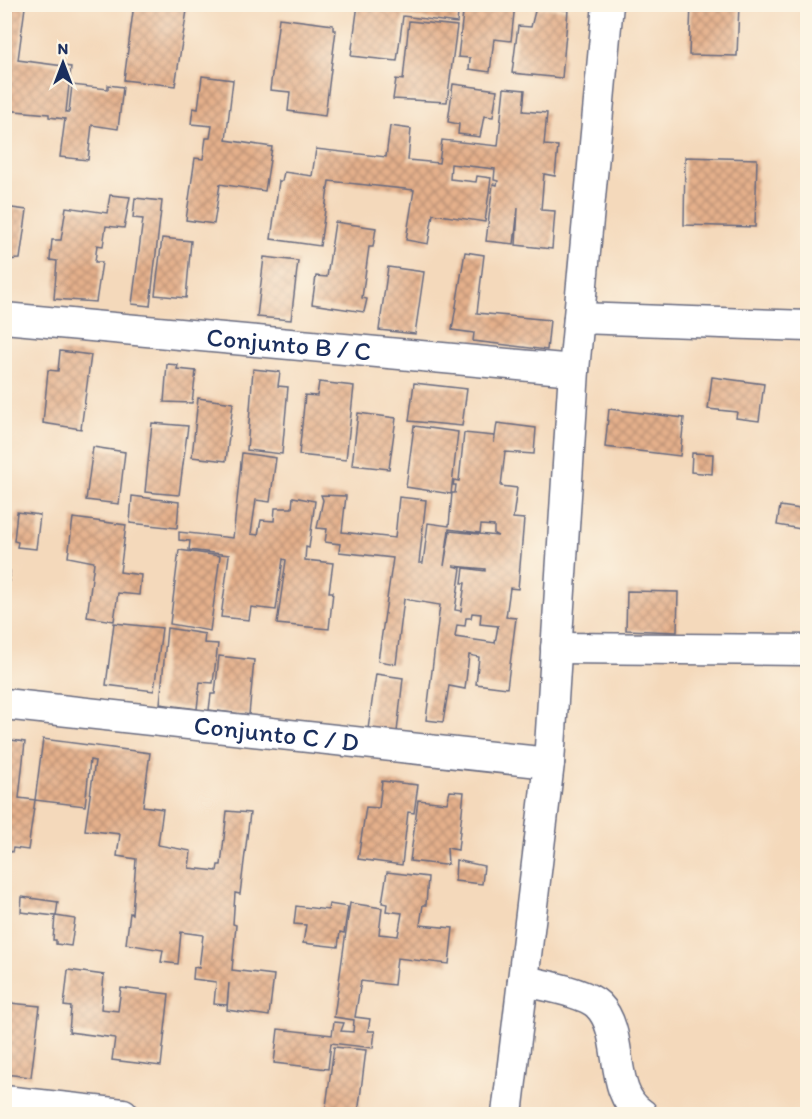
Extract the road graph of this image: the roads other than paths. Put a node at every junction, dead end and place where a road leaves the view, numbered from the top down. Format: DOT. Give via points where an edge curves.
graph roads {
  1 [pos="608,4"];
  2 [pos="4,318"];
  3 [pos="579,318"];
  4 [pos="807,326"];
  5 [pos="574,370"];
  6 [pos="556,648"];
  7 [pos="807,650"];
  8 [pos="4,704"];
  9 [pos="549,763"];
  10 [pos="523,981"];
  11 [pos="4,1101"];
  12 [pos="123,1114"];
  13 [pos="507,1114"];
  14 [pos="642,1114"];
  1 -- 3 [label="street"];
  2 -- 5 [label="street, Conjunto B / C"];
  3 -- 4 [label="street"];
  3 -- 5 [label="street"];
  5 -- 6 [label="street"];
  6 -- 7 [label="street"];
  6 -- 9 [label="street"];
  8 -- 9 [label="street, Conjunto C / D"];
  9 -- 10 [label="street"];
  10 -- 13 [label="street"];
  10 -- 14 [label="street" via="561,989 597,1004 607,1019 627,1101"];
  11 -- 12 [label="street"];
}
